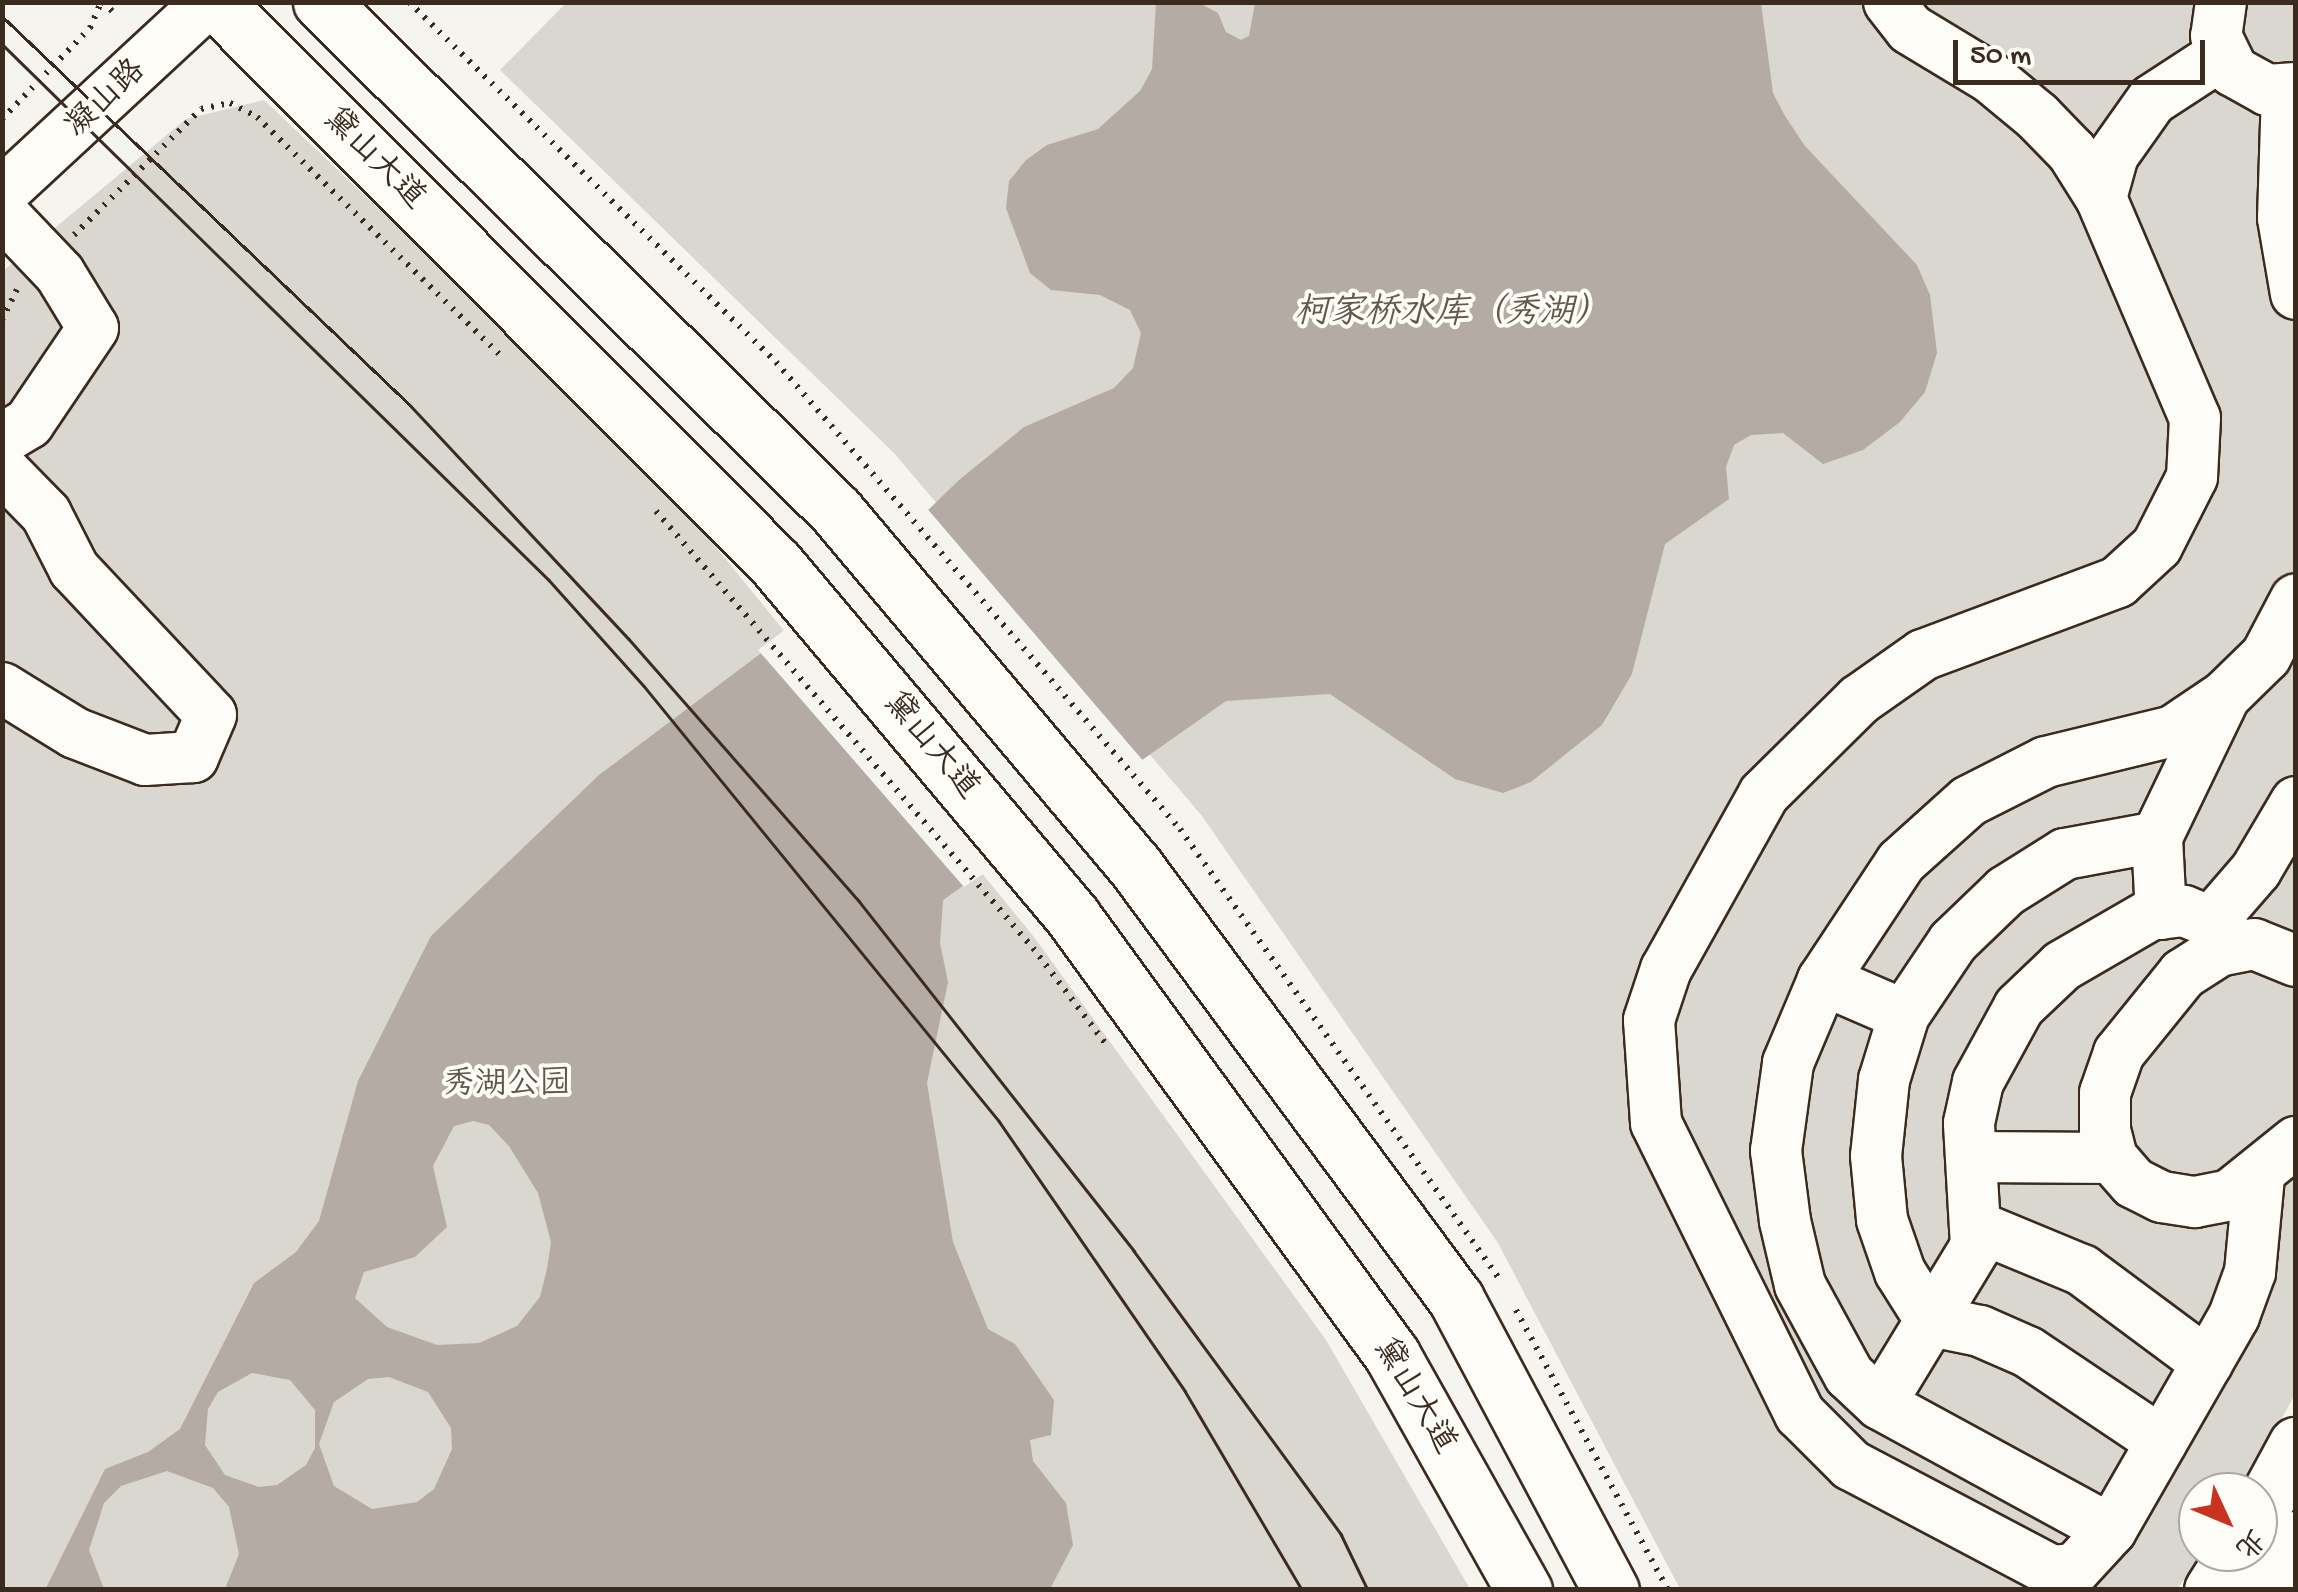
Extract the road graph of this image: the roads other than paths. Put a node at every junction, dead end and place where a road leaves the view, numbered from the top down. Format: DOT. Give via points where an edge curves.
graph roads {
  1 [pos="208,2"];
  2 [pos="216,2"];
  3 [pos="321,2"];
  4 [pos="1890,2"];
  5 [pos="2222,2"];
  6 [pos="2221,55"];
  7 [pos="2291,89"];
  8 [pos="2,193"];
  9 [pos="2101,198"];
  10 [pos="2,213"];
  11 [pos="2296,294"];
  12 [pos="2,439"];
  13 [pos="2,469"];
  14 [pos="2296,599"];
  15 [pos="2281,664"];
  16 [pos="2,688"];
  17 [pos="2225,696"];
  18 [pos="2296,802"];
  19 [pos="2157,838"];
  20 [pos="2160,914"];
  21 [pos="2226,934"];
  22 [pos="2296,961"];
  23 [pos="1823,980"];
  24 [pos="1904,1015"];
  25 [pos="2285,1153"];
  26 [pos="1974,1157"];
  27 [pos="2112,1158"];
  28 [pos="1978,1227"];
  29 [pos="1930,1321"];
  30 [pos="2207,1363"];
  31 [pos="1880,1404"];
  32 [pos="2162,1442"];
  33 [pos="2296,1445"];
  34 [pos="2278,1479"];
  35 [pos="2111,1530"];
  36 [pos="2296,1538"];
  37 [pos="1524,1590"];
  38 [pos="1611,1590"];
  39 [pos="2265,1590"];
  1 -- 8 [label="street, 凝山路"];
  2 -- 37 [label="main road, 黛山大道" via="776,564 1053,932 1392,1355"];
  3 -- 38 [label="main road" via="855,493 1456,1299"];
  4 -- 9 [label="street" via="1910,29 1991,78 2037,116 2072,152"];
  5 -- 6 [label="street" via="2216,36"];
  6 -- 7 [label="street" via="2248,83"];
  6 -- 9 [label="street" via="2152,100 2113,155"];
  7 -- 11 [label="street" via="2282,218"];
  9 -- 35 [label="street" via="2195,418 2192,476 2157,546 2118,582 1923,655 1812,742 1764,794 1666,969 1649,1020 1656,1123 1800,1414 1851,1465 2052,1571 2074,1569"];
  10 -- 12 [label="street" via="60,274 93,328 30,423"];
  13 -- 16 [label="street" via="46,514 74,569 212,714 192,758 146,760 75,733"];
  14 -- 15 [label="street"];
  15 -- 17 [label="street"];
  17 -- 19 [label="street"];
  17 -- 23 [label="street" via="2174,731 2046,762 1968,801 1901,862"];
  18 -- 21 [label="street"];
  19 -- 20 [label="street"];
  19 -- 24 [label="street" via="2064,854 2006,892 1953,942"];
  20 -- 21 [label="street" via="2184,911"];
  20 -- 26 [label="street" via="2110,933 2019,1007 1978,1082 1969,1123"];
  21 -- 22 [label="street"];
  21 -- 27 [label="street" via="2219,951 2182,974 2119,1052 2105,1094"];
  23 -- 24 [label="street"];
  23 -- 31 [label="street" via="1788,1062 1776,1151 1785,1220 1800,1285 1849,1375"];
  24 -- 29 [label="street" via="1884,1080 1876,1156 1882,1220 1900,1272"];
  25 -- 27 [label="street" via="2230,1195 2195,1202 2162,1197 2134,1183"];
  25 -- 30 [label="street" via="2250,1272"];
  26 -- 27 [label="street"];
  26 -- 28 [label="street"];
  28 -- 29 [label="street" via="1976,1246"];
  28 -- 30 [label="street" via="2082,1270"];
  29 -- 31 [label="street"];
  29 -- 32 [label="street" via="1980,1331 2028,1352"];
  30 -- 32 [label="street"];
  31 -- 35 [label="street"];
  32 -- 35 [label="street"];
  33 -- 34 [label="main road"];
  36 -- 39 [label="main road"];
}
